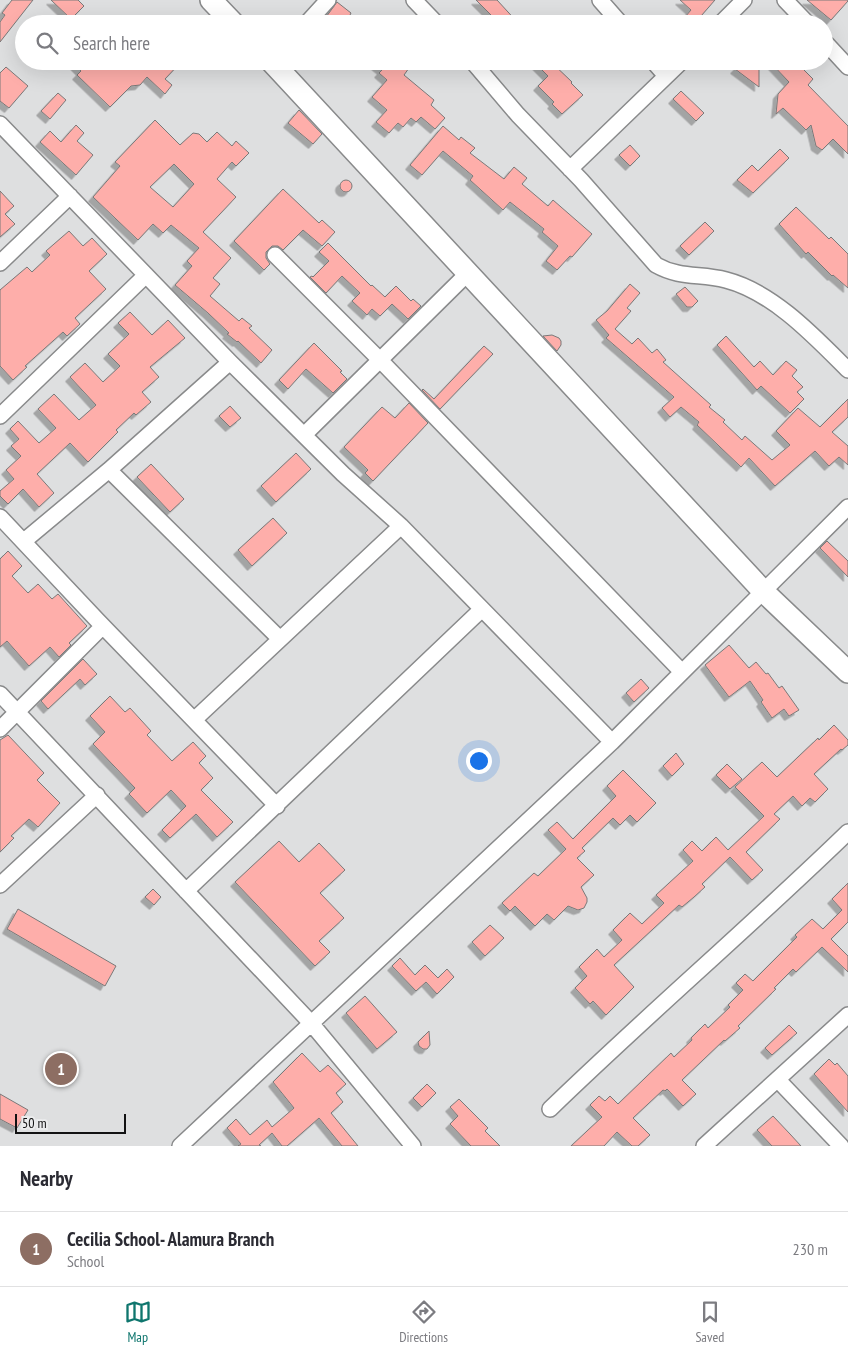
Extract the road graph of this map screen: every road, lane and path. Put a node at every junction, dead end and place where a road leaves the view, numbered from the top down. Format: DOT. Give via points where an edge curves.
graph roads {
  1 [pos="211,0"];
  2 [pos="328,0"];
  3 [pos="414,0"];
  4 [pos="600,0"];
  5 [pos="744,0"];
  6 [pos="785,0"];
  7 [pos="225,15"];
  8 [pos="314,15"];
  9 [pos="428,15"];
  10 [pos="613,15"];
  11 [pos="729,15"];
  12 [pos="799,15"];
  13 [pos="833,51"];
  14 [pos="848,67"];
  15 [pos="279,70"];
  16 [pos="480,70"];
  17 [pos="661,70"];
  18 [pos="672,70"];
  19 [pos="666,76"];
  20 [pos="0,124"];
  21 [pos="570,169"];
  22 [pos="70,196"];
  23 [pos="275,256"];
  24 [pos="0,263"];
  25 [pos="468,273"];
  26 [pos="146,275"];
  27 [pos="380,360"];
  28 [pos="230,362"];
  29 [pos="848,370"];
  30 [pos="0,416"];
  31 [pos="304,435"];
  32 [pos="109,470"];
  33 [pos="848,507"];
  34 [pos="0,517"];
  35 [pos="401,526"];
  36 [pos="24,541"];
  37 [pos="764,592"];
  38 [pos="482,609"];
  39 [pos="103,626"];
  40 [pos="280,639"];
  41 [pos="682,672"];
  42 [pos="848,672"];
  43 [pos="0,694"];
  44 [pos="17,712"];
  45 [pos="195,719"];
  46 [pos="0,729"];
  47 [pos="612,742"];
  48 [pos="97,795"];
  49 [pos="277,806"];
  50 [pos="848,832"];
  51 [pos="0,885"];
  52 [pos="186,891"];
  53 [pos="848,1015"];
  54 [pos="311,1023"];
  55 [pos="778,1080"];
  56 [pos="550,1109"];
  57 [pos="180,1146"];
  58 [pos="413,1146"];
  59 [pos="704,1146"];
  60 [pos="841,1146"];
  1 -- 7 [label="street"];
  2 -- 8 [label="street"];
  3 -- 9 [label="street"];
  4 -- 10 [label="street"];
  5 -- 11 [label="street"];
  6 -- 12 [label="street"];
  13 -- 14 [label="street"];
  15 -- 25 [label="street"];
  16 -- 21 [label="street"];
  17 -- 19 [label="street"];
  18 -- 19 [label="street"];
  19 -- 21 [label="street"];
  20 -- 22 [label="street"];
  21 -- 29 [label="street" via="656,265 681,275 728,280 760,295 808,330"];
  22 -- 24 [label="street"];
  22 -- 26 [label="street"];
  23 -- 27 [label="street"];
  25 -- 27 [label="street"];
  25 -- 37 [label="street"];
  26 -- 28 [label="street"];
  26 -- 30 [label="street"];
  27 -- 31 [label="street"];
  27 -- 41 [label="street"];
  28 -- 31 [label="street"];
  28 -- 32 [label="street"];
  31 -- 35 [label="street"];
  32 -- 36 [label="street"];
  32 -- 40 [label="street"];
  33 -- 37 [label="street"];
  34 -- 36 [label="street"];
  35 -- 38 [label="street"];
  35 -- 40 [label="street"];
  36 -- 39 [label="street"];
  37 -- 41 [label="street"];
  37 -- 42 [label="street"];
  38 -- 47 [label="street"];
  38 -- 49 [label="street"];
  39 -- 44 [label="street"];
  39 -- 45 [label="street"];
  40 -- 45 [label="street"];
  41 -- 47 [label="street"];
  43 -- 44 [label="street"];
  44 -- 46 [label="street"];
  44 -- 48 [label="street"];
  45 -- 49 [label="street"];
  47 -- 54 [label="street"];
  48 -- 51 [label="street"];
  48 -- 52 [label="street"];
  49 -- 52 [label="street"];
  50 -- 56 [label="street"];
  52 -- 54 [label="street"];
  53 -- 55 [label="street"];
  54 -- 57 [label="street"];
  54 -- 58 [label="street"];
  55 -- 59 [label="street"];
  55 -- 60 [label="street"];
}
